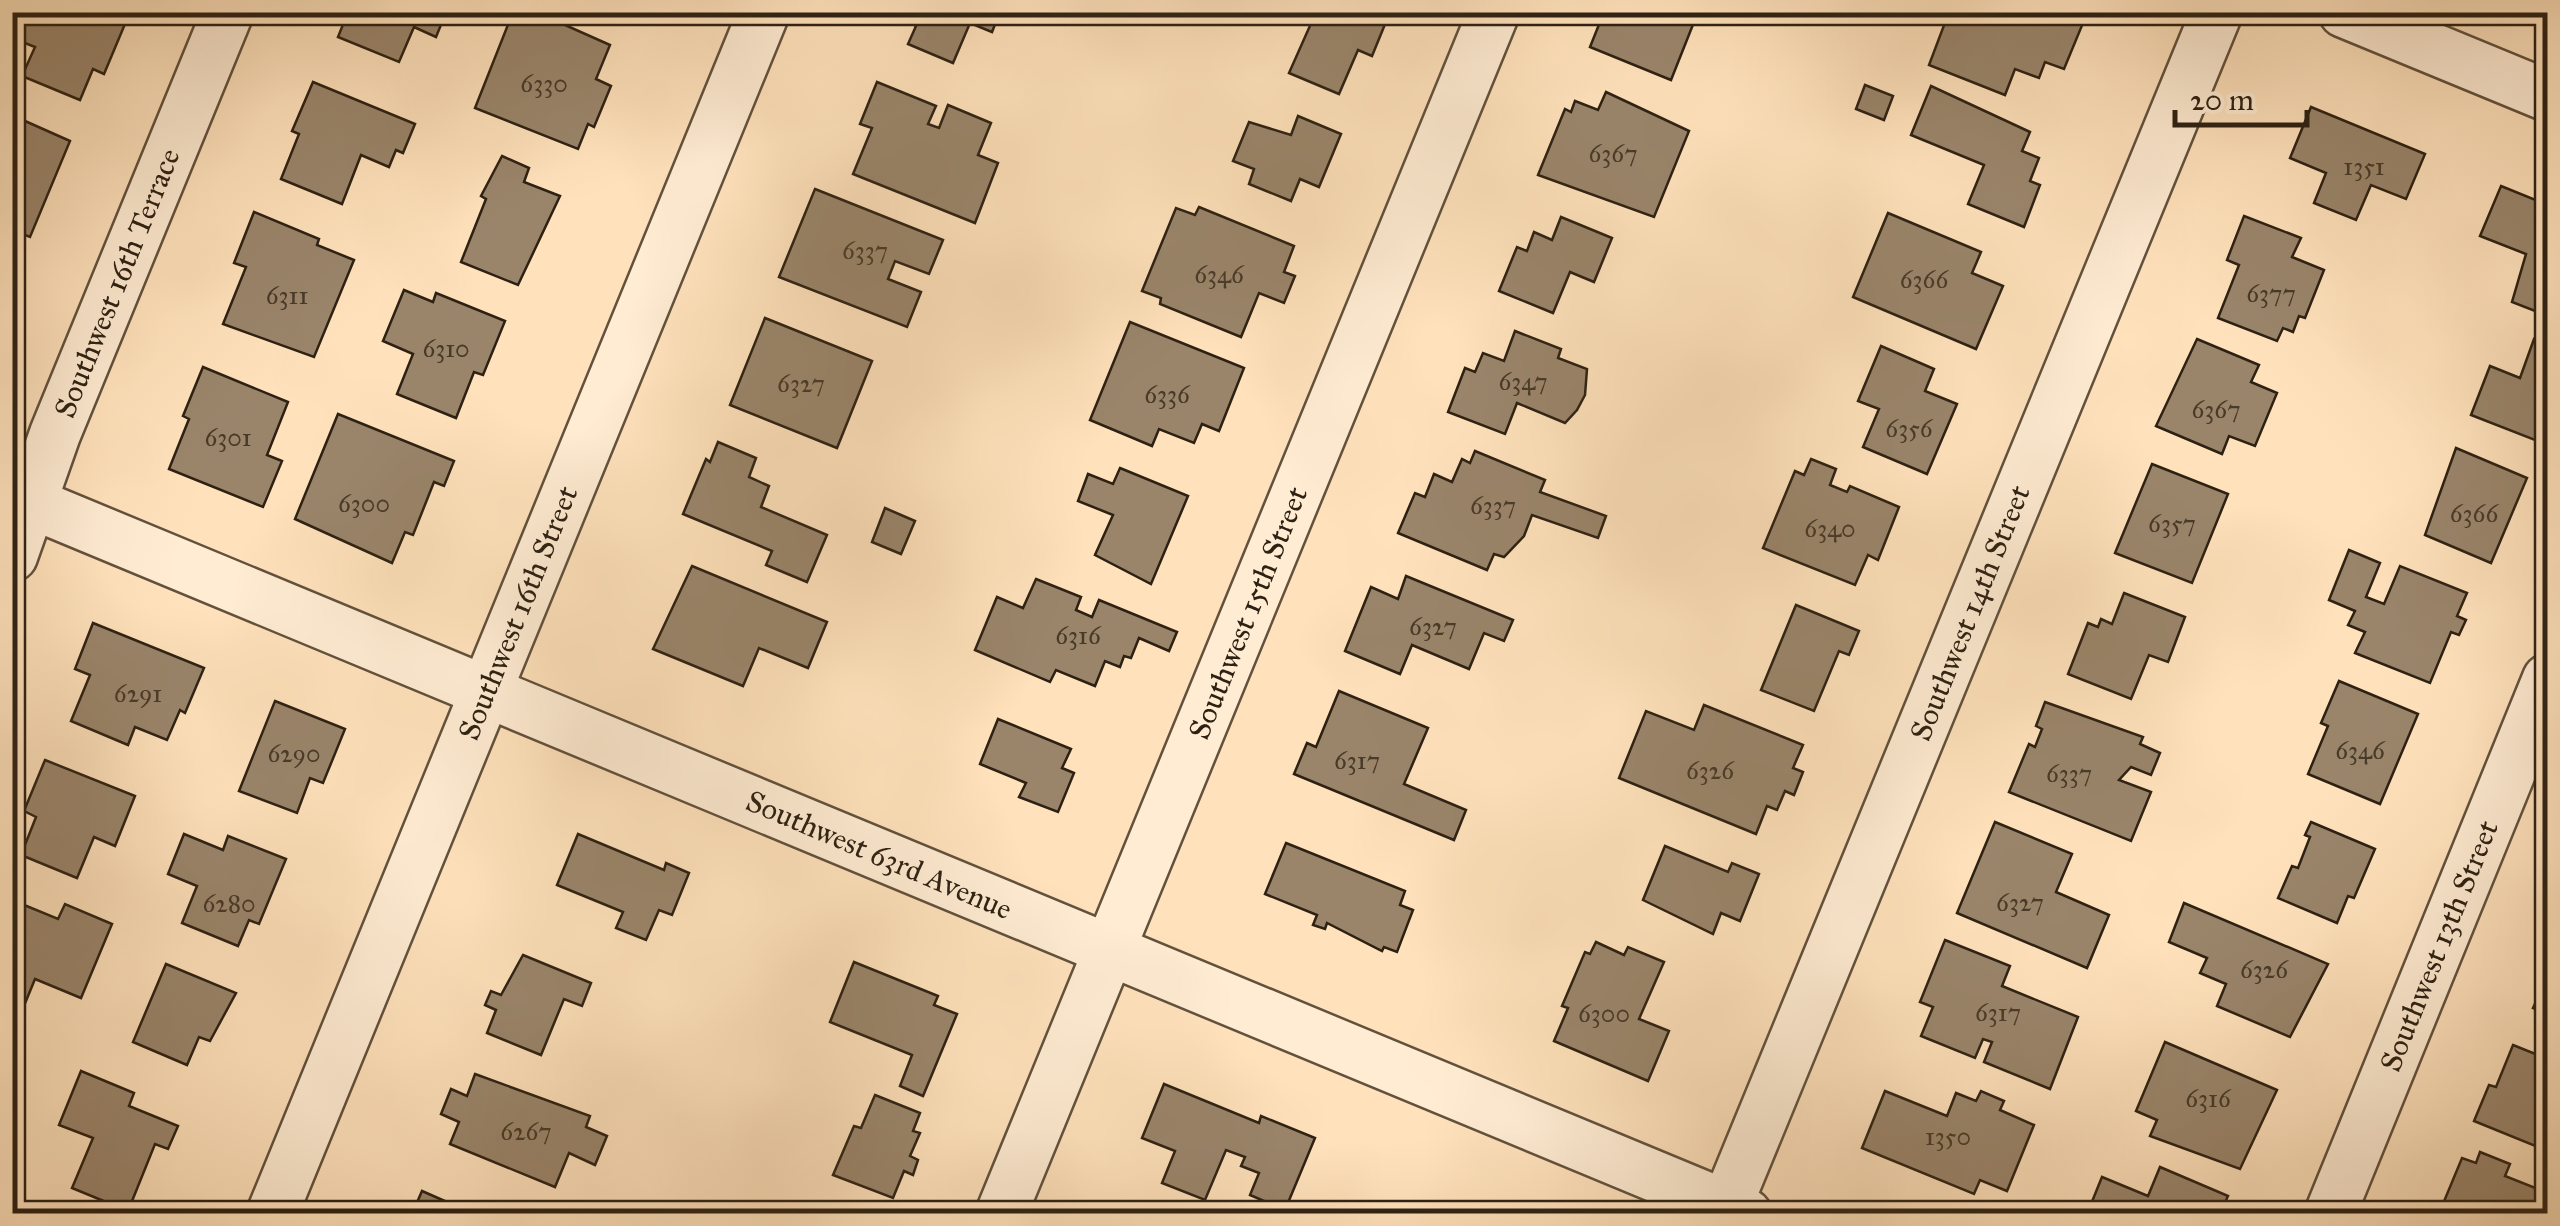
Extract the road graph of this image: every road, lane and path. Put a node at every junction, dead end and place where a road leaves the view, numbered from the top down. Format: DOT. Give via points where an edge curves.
graph roads {
  1 [pos="228,12"];
  2 [pos="764,12"];
  3 [pos="1494,12"];
  4 [pos="2216,12"];
  5 [pos="2344,12"];
  6 [pos="2548,96"];
  7 [pos="22,499"];
  8 [pos="12,556"];
  9 [pos="2548,679"];
  10 [pos="486,692"];
  11 [pos="1110,951"];
  12 [pos="1732,1211"];
  13 [pos="272,1214"];
  14 [pos="1002,1214"];
  15 [pos="2330,1214"];
  1 -- 7 [label="street, Southwest 16th Terrace"];
  2 -- 10 [label="street, Southwest 16th Street"];
  3 -- 11 [label="street, Southwest 15th Street"];
  4 -- 12 [label="street, Southwest 14th Street"];
  5 -- 6 [label="street"];
  7 -- 8 [label="street, Southwest 16th Terrace"];
  7 -- 10 [label="street, Southwest 63rd Avenue"];
  9 -- 15 [label="street, Southwest 13th Street"];
  10 -- 11 [label="street, Southwest 63rd Avenue"];
  10 -- 13 [label="street, Southwest 16th Street"];
  11 -- 12 [label="street, Southwest 63rd Avenue"];
  11 -- 14 [label="street, Southwest 15th Street"];
}
